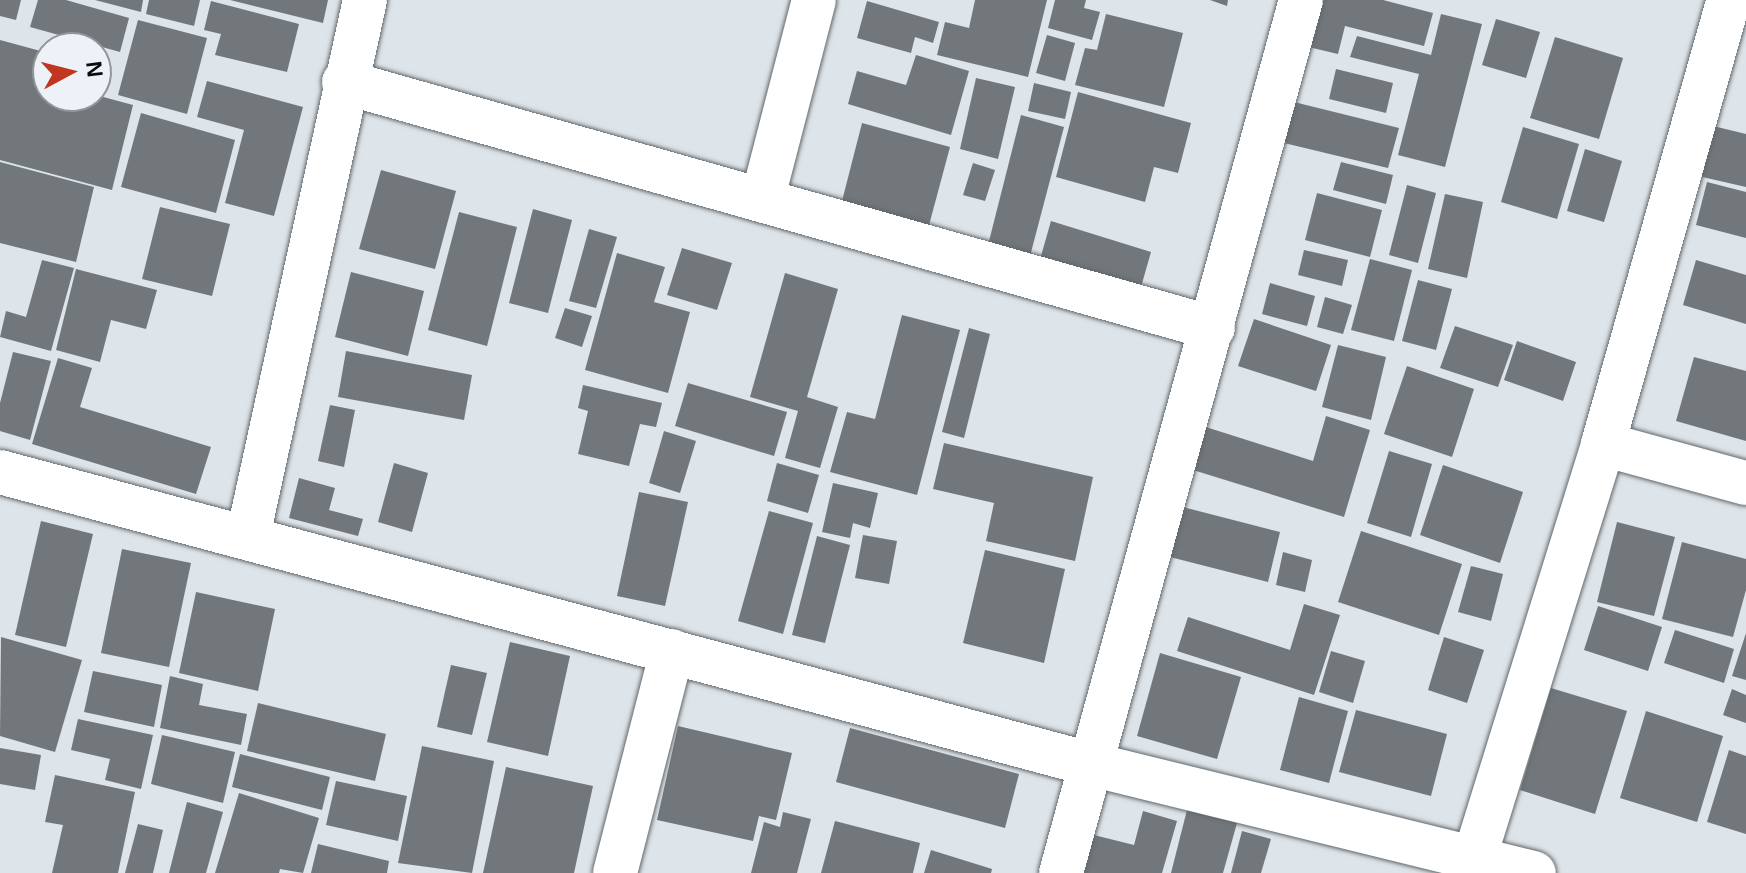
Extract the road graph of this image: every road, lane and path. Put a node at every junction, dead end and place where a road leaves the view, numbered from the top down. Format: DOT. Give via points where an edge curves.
graph roads {
  1 [pos="365,0"];
  2 [pos="814,0"];
  3 [pos="1301,0"];
  4 [pos="1729,0"];
  5 [pos="344,82"];
  6 [pos="763,197"];
  7 [pos="1213,328"];
  8 [pos="1603,444"];
  9 [pos="0,472"];
  10 [pos="1746,483"];
  11 [pos="248,536"];
  12 [pos="672,651"];
  13 [pos="1090,764"];
  14 [pos="1475,856"];
  15 [pos="615,873"];
  16 [pos="1061,873"];
  17 [pos="1534,873"];
  1 -- 5 [label="street"];
  2 -- 6 [label="street"];
  3 -- 7 [label="street"];
  4 -- 8 [label="street"];
  5 -- 6 [label="street"];
  5 -- 11 [label="street"];
  6 -- 7 [label="street"];
  7 -- 13 [label="street"];
  8 -- 10 [label="street"];
  8 -- 14 [label="street"];
  9 -- 11 [label="street"];
  11 -- 12 [label="street"];
  12 -- 13 [label="street"];
  12 -- 15 [label="street"];
  13 -- 14 [label="street"];
  13 -- 16 [label="street"];
  14 -- 17 [label="street"];
}
